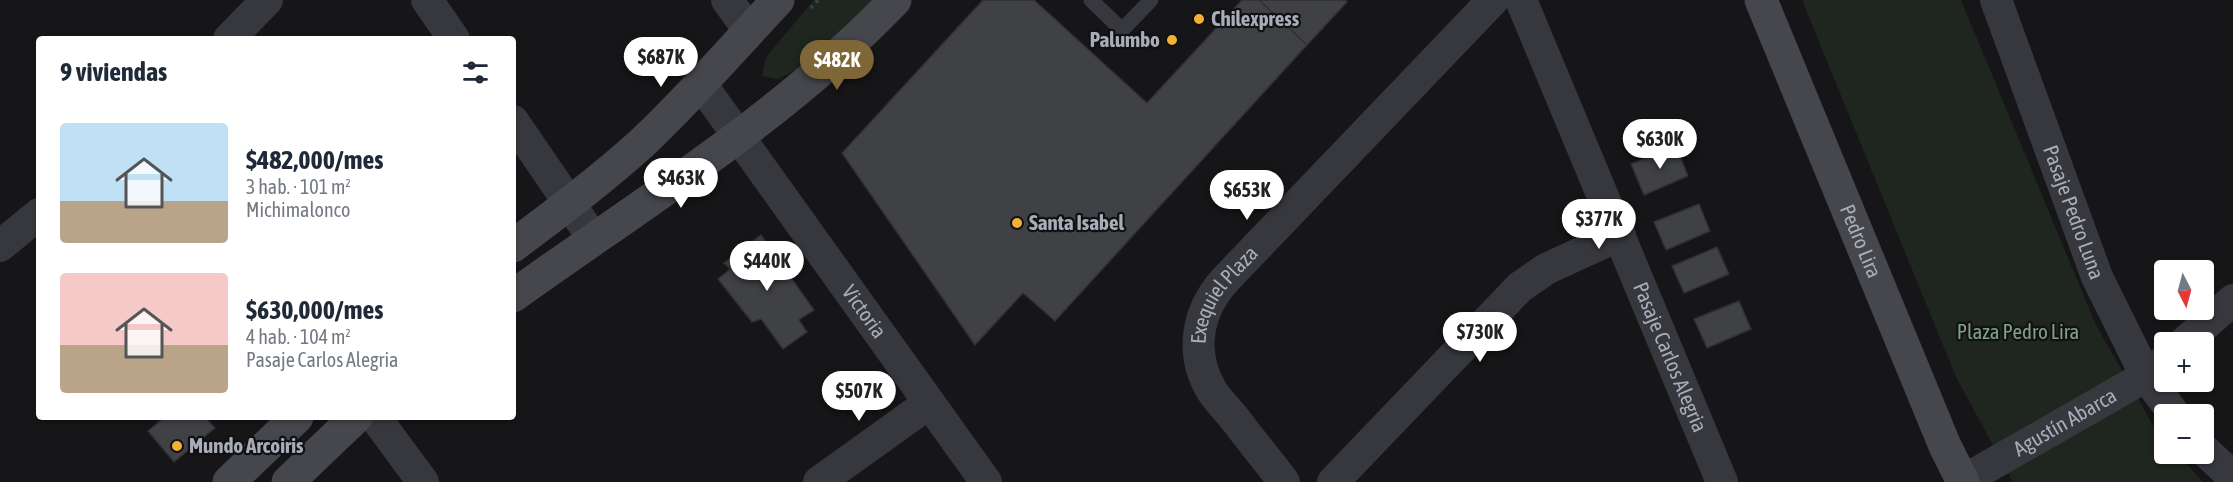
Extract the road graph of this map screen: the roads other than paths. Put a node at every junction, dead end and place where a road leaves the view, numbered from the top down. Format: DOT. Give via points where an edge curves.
graph roads {
  1 [pos="267,0"];
  2 [pos="427,0"];
  3 [pos="727,0"];
  4 [pos="778,0"];
  5 [pos="895,0"];
  6 [pos="1090,0"];
  7 [pos="1151,0"];
  8 [pos="1493,0"];
  9 [pos="1521,0"];
  10 [pos="1761,0"];
  11 [pos="1996,0"];
  12 [pos="749,30"];
  13 [pos="232,36"];
  14 [pos="452,36"];
  15 [pos="701,84"];
  16 [pos="516,126"];
  17 [pos="738,136"];
  18 [pos="571,204"];
  19 [pos="36,216"];
  20 [pos="1620,235"];
  21 [pos="593,238"];
  22 [pos="516,244"];
  23 [pos="0,246"];
  24 [pos="516,294"];
  25 [pos="2233,300"];
  26 [pos="2196,332"];
  27 [pos="2154,366"];
  28 [pos="2154,369"];
  29 [pos="929,403"];
  30 [pos="294,420"];
  31 [pos="353,420"];
  32 [pos="377,420"];
  33 [pos="2214,459"];
  34 [pos="2233,477"];
  35 [pos="229,482"];
  36 [pos="288,482"];
  37 [pos="423,482"];
  38 [pos="819,482"];
  39 [pos="986,482"];
  40 [pos="1284,482"];
  41 [pos="1333,482"];
  42 [pos="1722,482"];
  43 [pos="1962,482"];
  1 -- 13 [label="street"];
  2 -- 14 [label="street"];
  3 -- 12 [label="street"];
  4 -- 12 [label="main road"];
  5 -- 17 [label="main road" via="833,61"];
  6 -- 7 [label="lane" via="1122,30"];
  8 -- 40 [label="street, Exequiel Plaza" via="1220,286 1206,306 1198,337 1198,356 1204,374 1213,392"];
  9 -- 20 [label="street, Pasaje Carlos Alegria"];
  10 -- 43 [label="main road, Pedro Lira"];
  11 -- 27 [label="street, Pasaje Pedro Luna" via="2097,277 2120,327"];
  12 -- 15 [label="main road"];
  15 -- 17 [label="street, Victoria"];
  15 -- 18 [label="main road"];
  16 -- 18 [label="street"];
  17 -- 21 [label="main road"];
  17 -- 29 [label="street, Victoria"];
  18 -- 21 [label="street"];
  18 -- 22 [label="main road"];
  19 -- 23 [label="street"];
  20 -- 41 [label="street" via="1546,269 1520,287"];
  20 -- 42 [label="street, Pasaje Carlos Alegria"];
  21 -- 24 [label="main road"];
  25 -- 26 [label="street"];
  28 -- 43 [label="street, Agustín Abarca"];
  29 -- 38 [label="street"];
  29 -- 39 [label="street, Victoria"];
  30 -- 35 [label="main road"];
  31 -- 36 [label="main road"];
  32 -- 37 [label="street"];
  33 -- 34 [label="street"];
}
